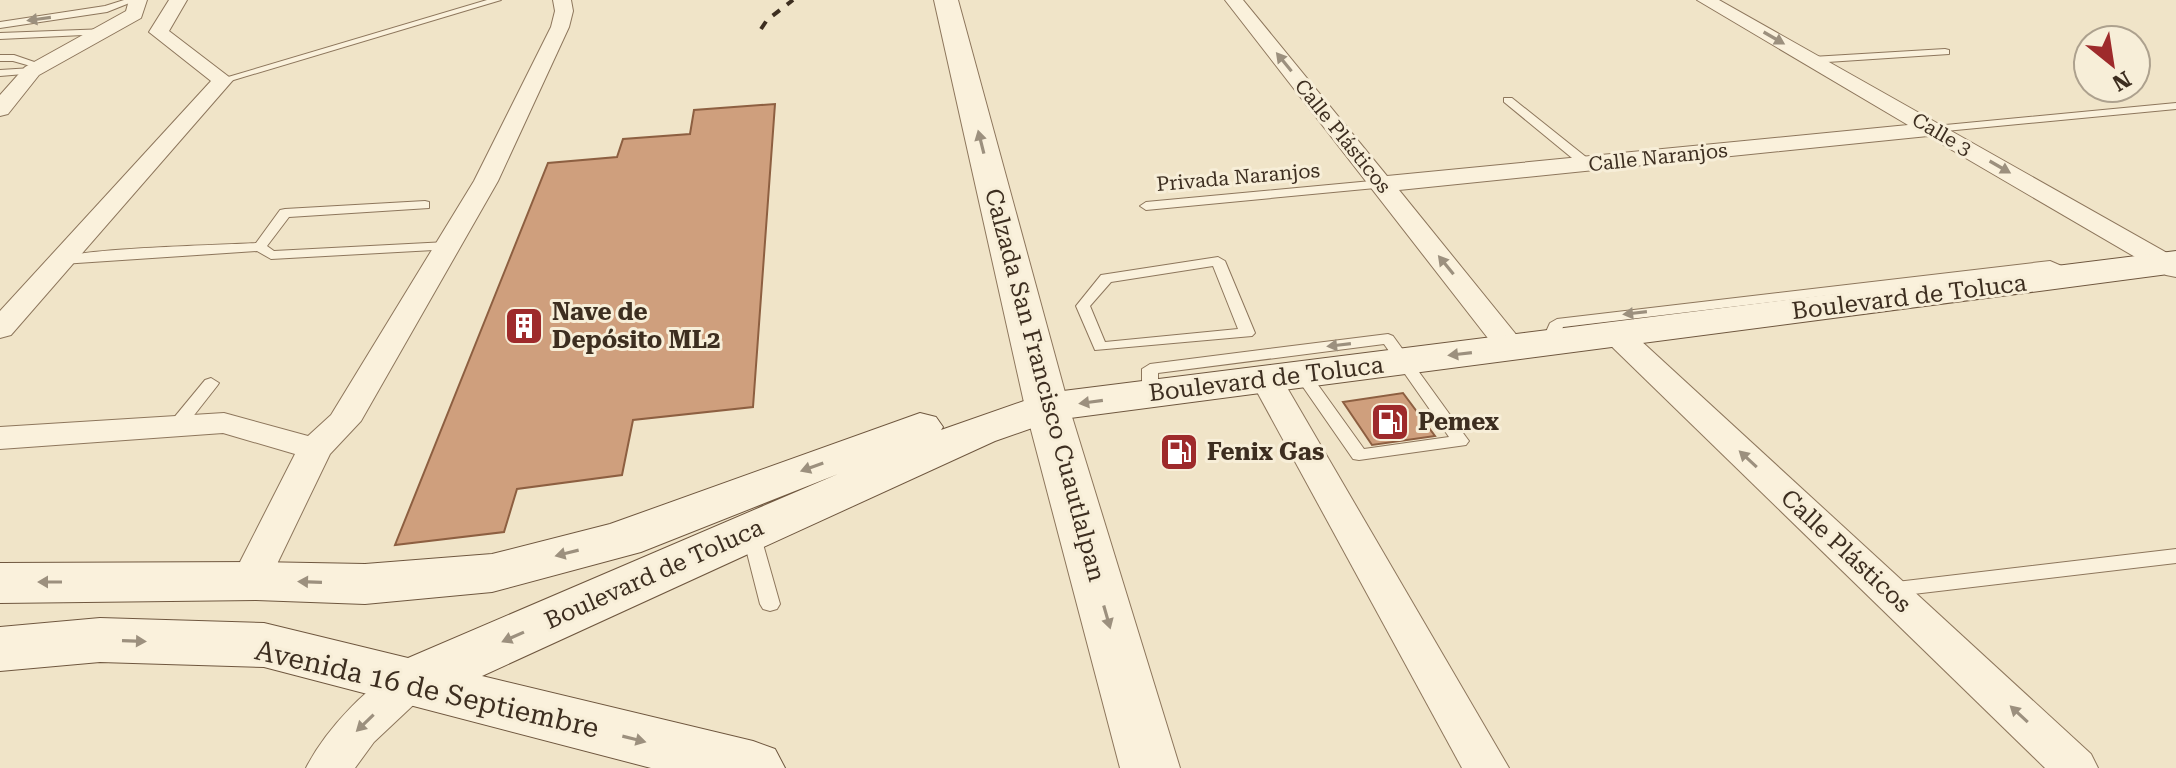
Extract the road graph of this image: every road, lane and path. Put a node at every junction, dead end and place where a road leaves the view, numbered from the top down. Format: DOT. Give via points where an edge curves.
graph roads {
  1 [pos="136,0"];
  2 [pos="178,0"];
  3 [pos="497,0"];
  4 [pos="562,0"];
  5 [pos="946,0"];
  6 [pos="1234,0"];
  7 [pos="1706,0"];
  8 [pos="0,25"];
  9 [pos="102,32"];
  10 [pos="0,36"];
  11 [pos="0,46"];
  12 [pos="1945,52"];
  13 [pos="0,58"];
  14 [pos="1812,60"];
  15 [pos="0,73"];
  16 [pos="223,80"];
  17 [pos="12,90"];
  18 [pos="1508,100"];
  19 [pos="2176,106"];
  20 [pos="1935,129"];
  21 [pos="1587,164"];
  22 [pos="1382,184"];
  23 [pos="425,205"];
  24 [pos="1146,206"];
  25 [pos="447,246"];
  26 [pos="260,247"];
  27 [pos="62,260"];
  28 [pos="2173,265"];
  29 [pos="1722,312"];
  30 [pos="0,329"];
  31 [pos="1247,333"];
  32 [pos="1616,334"];
  33 [pos="1531,345"];
  34 [pos="1406,361"];
  35 [pos="1274,369"];
  36 [pos="211,383"];
  37 [pos="1047,407"];
  38 [pos="178,424"];
  39 [pos="994,425"];
  40 [pos="0,438"];
  41 [pos="315,449"];
  42 [pos="746,533"];
  43 [pos="2176,556"];
  44 [pos="256,581"];
  45 [pos="0,583"];
  46 [pos="1887,590"];
  47 [pos="770,604"];
  48 [pos="264,645"];
  49 [pos="0,649"];
  50 [pos="409,683"];
  51 [pos="329,768"];
  52 [pos="753,768"];
  53 [pos="1150,768"];
  54 [pos="1486,768"];
  55 [pos="2075,768"];
  1 -- 8 [label="lane, one-way"];
  1 -- 9 [label="street" via="134,14"];
  2 -- 16 [label="street" via="159,32"];
  3 -- 16 [label="lane"];
  4 -- 25 [label="street" via="560,27 486,181"];
  37 -- 5 [label="street, Calzada San Francisco Cuautlalpan, one-way"];
  22 -- 6 [label="street, Calle Plásticos, one-way"];
  7 -- 14 [label="street, Calle 3, one-way"];
  9 -- 10 [label="lane"];
  9 -- 11 [label="lane"];
  9 -- 17 [label="street"];
  12 -- 14 [label="lane"];
  13 -- 17 [label="lane" via="14,58"];
  14 -- 20 [label="street, Calle 3"];
  15 -- 17 [label="lane"];
  16 -- 27 [label="street"];
  18 -- 21 [label="lane"];
  19 -- 20 [label="lane"];
  20 -- 21 [label="street, Calle Naranjos"];
  20 -- 28 [label="street, Calle 3, one-way"];
  21 -- 22 [label="street, Calle Naranjos"];
  22 -- 24 [label="lane, Privada Naranjos"];
  33 -- 22 [label="street, Calle Plásticos, one-way"];
  23 -- 26 [label="lane" via="285,213"];
  25 -- 26 [label="lane" via="271,255"];
  25 -- 41 [label="street" via="344,421"];
  26 -- 27 [label="lane"];
  27 -- 30 [label="street"];
  28 -- 29 [label="main road, Boulevard de Toluca"];
  29 -- 32 [label="main road, Boulevard de Toluca"];
  29 -- 33 [label="lane, one-way" via="1557,323"];
  31 -- 31 [label="lane" via="1100,347 1083,306 1106,278 1218,261"];
  31 -- 35 [label="lane"];
  32 -- 33 [label="main road, Boulevard de Toluca"];
  46 -- 32 [label="street, Calle Plásticos, one-way"];
  33 -- 34 [label="main road, Boulevard de Toluca, one-way"];
  34 -- 35 [label="main road, Boulevard de Toluca, one-way"];
  34 -- 35 [label="lane" via="1460,441 1359,455"];
  35 -- 37 [label="main road, Boulevard de Toluca, one-way"];
  35 -- 54 [label="street"];
  36 -- 38 [label="lane"];
  37 -- 39 [label="main road, Boulevard de Toluca"];
  37 -- 53 [label="street, Calzada San Francisco Cuautlalpan, one-way"];
  38 -- 40 [label="street"];
  38 -- 41 [label="street" via="224,423"];
  39 -- 42 [label="main road, Boulevard de Toluca"];
  39 -- 44 [label="main road, one-way" via="952,421 919,428 623,539 492,573 365,584"];
  41 -- 44 [label="street" via="259,562"];
  42 -- 47 [label="lane" via="754,544"];
  42 -- 50 [label="main road, Boulevard de Toluca, one-way"];
  43 -- 46 [label="lane"];
  44 -- 45 [label="main road, one-way"];
  44 -- 48 [label="main road"];
  55 -- 46 [label="street, Calle Plásticos, one-way"];
  49 -- 48 [label="main road, Avenida 16 de Septiembre, one-way" via="100,640"];
  48 -- 50 [label="main road, Avenida 16 de Septiembre"];
  50 -- 51 [label="street, one-way" via="358,729"];
  50 -- 52 [label="main road, Avenida 16 de Septiembre, one-way"];
}
